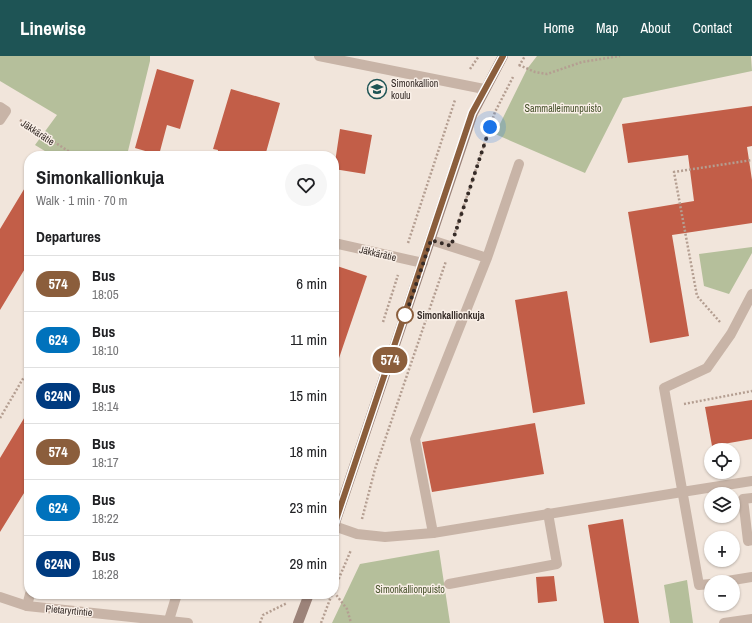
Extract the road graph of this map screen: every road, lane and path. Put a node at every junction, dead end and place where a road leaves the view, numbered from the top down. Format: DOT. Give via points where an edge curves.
graph roads {
  1 [pos="319,56"];
  2 [pos="503,56"];
  3 [pos="525,56"];
  4 [pos="620,56"];
  5 [pos="519,66"];
  6 [pos="484,89"];
  7 [pos="3,109"];
  8 [pos="0,120"];
  9 [pos="68,151"];
  10 [pos="752,160"];
  11 [pos="519,164"];
  12 [pos="431,240"];
  13 [pos="339,244"];
  14 [pos="451,246"];
  15 [pos="487,258"];
  16 [pos="423,263"];
  17 [pos="752,294"];
  18 [pos="730,334"];
  19 [pos="24,377"];
  20 [pos="752,391"];
  21 [pos="668,408"];
  22 [pos="0,418"];
  23 [pos="752,481"];
  24 [pos="682,492"];
  25 [pos="752,498"];
  26 [pos="339,511"];
  27 [pos="548,513"];
  28 [pos="339,528"];
  29 [pos="433,533"];
  30 [pos="357,534"];
  31 [pos="752,540"];
  32 [pos="339,578"];
  33 [pos="752,578"];
  34 [pos="740,580"];
  35 [pos="449,584"];
  36 [pos="704,585"];
  37 [pos="0,597"];
  38 [pos="29,599"];
  39 [pos="175,599"];
  40 [pos="289,599"];
  41 [pos="307,599"];
  42 [pos="330,599"];
  43 [pos="339,599"];
  44 [pos="27,606"];
  45 [pos="752,618"];
  46 [pos="147,620"];
  47 [pos="169,620"];
  48 [pos="188,623"];
  49 [pos="260,623"];
  50 [pos="298,623"];
  51 [pos="321,623"];
  52 [pos="351,623"];
  53 [pos="724,623"];
  1 -- 6 [label="street"];
  2 -- 6 [label="main road"];
  3 -- 5 [label="path"];
  4 -- 5 [label="path" via="582,62 547,74"];
  5 -- 14 [label="path" via="495,112"];
  6 -- 12 [label="main road" via="472,113"];
  7 -- 8 [label="street"];
  7 -- 9 [label="path, Jäkkärätie"];
  10 -- 18 [label="path" via="674,172 697,296"];
  11 -- 15 [label="street"];
  12 -- 14 [label="street"];
  12 -- 16 [label="main road"];
  13 -- 16 [label="street, Jäkkärätie"];
  14 -- 15 [label="street"];
  14 -- 30 [label="path" via="375,469"];
  15 -- 29 [label="street" via="414,439"];
  16 -- 26 [label="main road"];
  17 -- 18 [label="street"];
  18 -- 21 [label="street" via="707,368 664,388"];
  19 -- 22 [label="path"];
  20 -- 21 [label="path"];
  21 -- 24 [label="street"];
  23 -- 24 [label="street"];
  24 -- 27 [label="street"];
  24 -- 36 [label="street" via="699,585"];
  25 -- 31 [label="street" via="743,499 748,541"];
  27 -- 29 [label="street"];
  27 -- 35 [label="street" via="557,564"];
  28 -- 30 [label="street"];
  29 -- 30 [label="street" via="385,537"];
  30 -- 32 [label="path"];
  33 -- 34 [label="street"];
  37 -- 44 [label="street, Pietaryrtintie"];
  38 -- 44 [label="street"];
  39 -- 47 [label="street"];
  40 -- 49 [label="path" via="286,605 263,615"];
  41 -- 50 [label="main road"];
  42 -- 51 [label="path"];
  43 -- 52 [label="path" via="347,608"];
  44 -- 46 [label="street, Pietaryrtintie"];
  45 -- 53 [label="street"];
  46 -- 47 [label="street, Pietaryrtintie"];
  47 -- 48 [label="street, Pietaryrtintie"];
}
